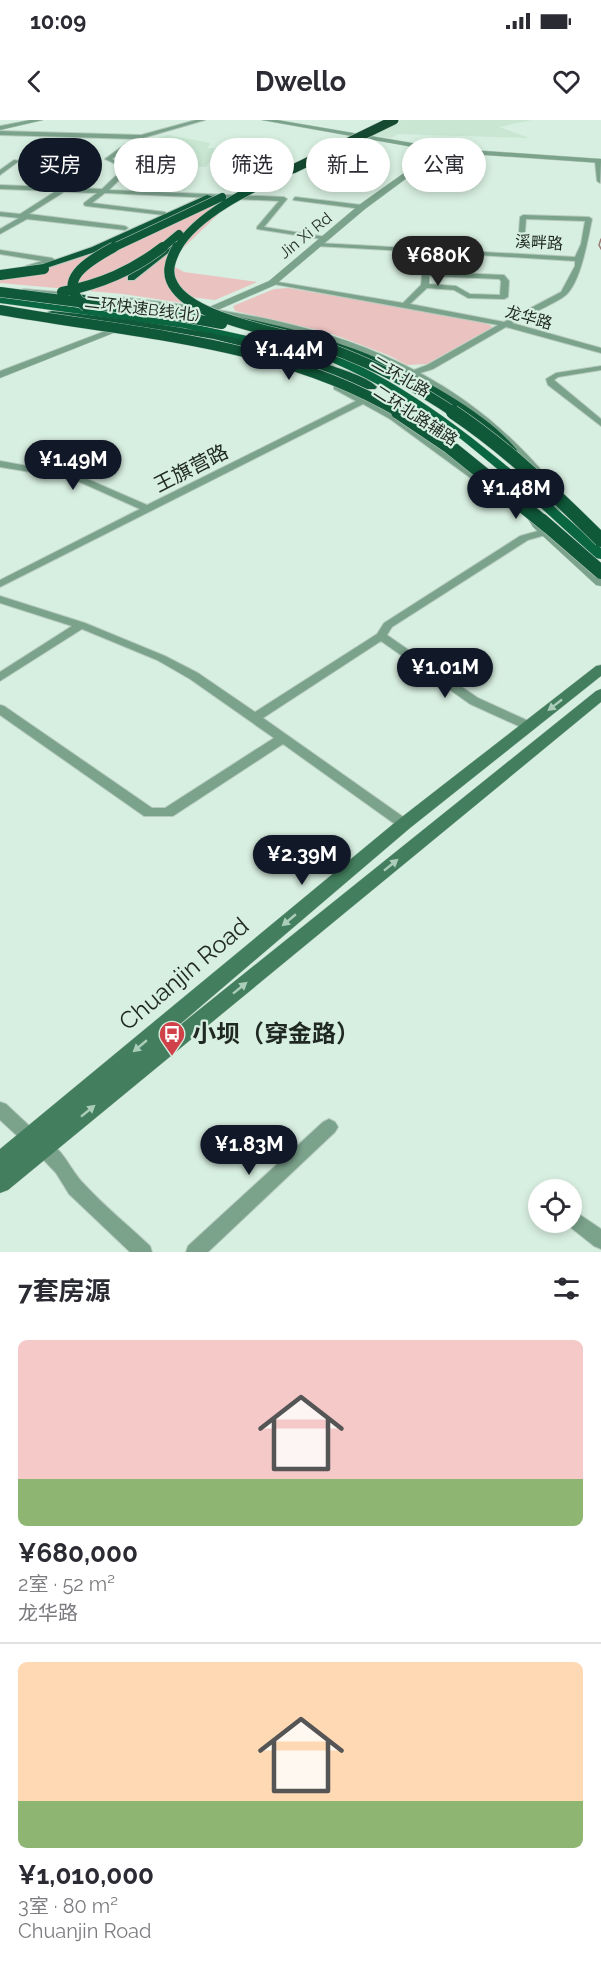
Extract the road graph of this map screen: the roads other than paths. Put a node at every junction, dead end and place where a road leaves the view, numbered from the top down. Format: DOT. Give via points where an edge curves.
graph roads {
  1 [pos="32,120"];
  2 [pos="40,120"];
  3 [pos="202,120"];
  4 [pos="265,120"];
  5 [pos="386,120"];
  6 [pos="394,120"];
  7 [pos="0,127"];
  8 [pos="0,133"];
  9 [pos="145,137"];
  10 [pos="402,143"];
  11 [pos="486,153"];
  12 [pos="600,160"];
  13 [pos="0,161"];
  14 [pos="294,166"];
  15 [pos="294,166"];
  16 [pos="0,172"];
  17 [pos="402,178"];
  18 [pos="600,181"];
  19 [pos="0,187"];
  20 [pos="18,188"];
  21 [pos="104,191"];
  22 [pos="59,192"];
  23 [pos="222,192"];
  24 [pos="236,192"];
  25 [pos="239,192"];
  26 [pos="240,192"];
  27 [pos="295,199"];
  28 [pos="362,207"];
  29 [pos="163,213"];
  30 [pos="0,214"];
  31 [pos="212,214"];
  32 [pos="24,216"];
  33 [pos="125,228"];
  34 [pos="0,232"];
  35 [pos="522,232"];
  36 [pos="326,239"];
  37 [pos="131,240"];
  38 [pos="318,245"];
  39 [pos="427,251"];
  40 [pos="0,252"];
  41 [pos="578,259"];
  42 [pos="0,274"];
  43 [pos="426,274"];
  44 [pos="272,283"];
  45 [pos="425,286"];
  46 [pos="0,300"];
  47 [pos="406,304"];
  48 [pos="210,310"];
  49 [pos="505,324"];
  50 [pos="116,330"];
  51 [pos="234,347"];
  52 [pos="601,351"];
  53 [pos="601,368"];
  54 [pos="413,373"];
  55 [pos="0,375"];
  56 [pos="366,401"];
  57 [pos="601,423"];
  58 [pos="0,464"];
  59 [pos="536,475"];
  60 [pos="515,484"];
  61 [pos="148,509"];
  62 [pos="586,523"];
  63 [pos="547,530"];
  64 [pos="601,538"];
  65 [pos="601,545"];
  66 [pos="601,555"];
  67 [pos="601,562"];
  68 [pos="601,572"];
  69 [pos="601,582"];
  70 [pos="1,583"];
  71 [pos="0,599"];
  72 [pos="81,625"];
  73 [pos="381,636"];
  74 [pos="601,669"];
  75 [pos="0,676"];
  76 [pos="601,694"];
  77 [pos="0,709"];
  78 [pos="255,718"];
  79 [pos="529,726"];
  80 [pos="283,738"];
  81 [pos="404,824"];
  82 [pos="0,1109"];
  83 [pos="329,1127"];
  84 [pos="37,1143"];
  85 [pos="0,1163"];
  86 [pos="0,1183"];
  87 [pos="582,1226"];
  88 [pos="601,1240"];
  89 [pos="143,1252"];
  90 [pos="195,1252"];
  1 -- 7 [label="street"];
  2 -- 7 [label="street"];
  3 -- 9 [label="street"];
  4 -- 10 [label="street"];
  5 -- 14 [label="highway, bridge"];
  6 -- 15 [label="highway, bridge"];
  8 -- 9 [label="street"];
  9 -- 21 [label="street" via="108,159 128,168"];
  11 -- 12 [label="street"];
  12 -- 18 [label="street"];
  13 -- 16 [label="street" via="16,161"];
  17 -- 28 [label="street, Jin Xi Rd"];
  19 -- 20 [label="street"];
  21 -- 29 [label="street" via="86,204"];
  21 -- 36 [label="street" via="285,199 259,228"];
  22 -- 32 [label="street"];
  23 -- 42 [label="highway" via="80,255 35,270"];
  24 -- 37 [label="highway, bridge"];
  25 -- 46 [label="highway, bridge" via="122,275 69,291"];
  26 -- 31 [label="highway, bridge"];
  27 -- 28 [label="street"];
  28 -- 36 [label="street, Jin Xi Rd"];
  30 -- 32 [label="street"];
  31 -- 46 [label="highway, bridge" via="146,268 113,287 57,301"];
  31 -- 59 [label="highway, bridge" via="178,247 169,262 171,281 184,297 219,315 322,345 400,378 466,419"];
  32 -- 33 [label="street"];
  32 -- 34 [label="street"];
  35 -- 41 [label="street" via="523,217 590,219"];
  36 -- 38 [label="street, Jin Xi Rd"];
  37 -- 42 [label="highway, bridge" via="75,261"];
  37 -- 51 [label="highway, bridge" via="79,271 72,285 80,302 119,320"];
  38 -- 39 [label="street, 溪畔路"];
  38 -- 44 [label="street, Jin Xi Rd"];
  39 -- 41 [label="street, 溪畔路"];
  39 -- 43 [label="street"];
  40 -- 42 [label="street" via="52,260"];
  41 -- 49 [label="street" via="579,266 564,293"];
  43 -- 45 [label="street"];
  43 -- 45 [label="street" via="501,277 505,281 504,297 468,296 456,288"];
  44 -- 47 [label="street, 龙华路"];
  44 -- 48 [label="street, Jin Xi Rd"];
  45 -- 47 [label="street"];
  46 -- 48 [label="street, 二环北路辅路"];
  46 -- 50 [label="street, 二环北路辅路"];
  46 -- 51 [label="highway, bridge"];
  46 -- 59 [label="highway, bridge" via="184,309 260,323 349,350 455,402"];
  46 -- 60 [label="main road, 二环北路" via="200,329 322,361 411,404"];
  46 -- 63 [label="highway, 二环快速B线(北), bridge" via="207,333 336,371 383,393 428,423"];
  46 -- 65 [label="highway, bridge" via="210,321 287,341 354,365 444,414"];
  47 -- 49 [label="street, 龙华路"];
  48 -- 54 [label="street, 二环北路辅路" via="318,335"];
  49 -- 52 [label="street, 龙华路"];
  49 -- 54 [label="street"];
  50 -- 55 [label="street"];
  50 -- 56 [label="street, 二环北路辅路" via="258,357"];
  51 -- 63 [label="highway, bridge" via="314,372 386,405 438,440"];
  53 -- 57 [label="street" via="550,379"];
  54 -- 62 [label="street, 二环北路辅路" via="494,426"];
  56 -- 61 [label="street, 王旗营路"];
  56 -- 63 [label="street, 二环北路辅路" via="435,446"];
  58 -- 61 [label="street" via="75,477"];
  59 -- 64 [label="highway, bridge"];
  60 -- 62 [label="street"];
  60 -- 63 [label="street" via="531,516"];
  60 -- 66 [label="main road, 二环北路"];
  60 -- 67 [label="main road, 二环北路"];
  61 -- 70 [label="street, 王旗营路"];
  62 -- 64 [label="street, 二环北路辅路"];
  63 -- 68 [label="highway, 二环快速B线(北), bridge"];
  63 -- 69 [label="street, 二环北路辅路"];
  63 -- 73 [label="street" via="524,538 388,625"];
  71 -- 72 [label="street"];
  72 -- 75 [label="street"];
  72 -- 78 [label="street" via="162,657"];
  73 -- 78 [label="street"];
  73 -- 79 [label="street" via="474,701"];
  74 -- 79 [label="main road, Chuanjin Road, one-way"];
  84 -- 76 [label="main road, Chuanjin Road, one-way"];
  77 -- 80 [label="street" via="150,813 168,813"];
  78 -- 80 [label="street"];
  79 -- 81 [label="main road, Chuanjin Road"];
  80 -- 81 [label="street"];
  81 -- 84 [label="main road, Chuanjin Road, one-way"];
  82 -- 84 [label="street"];
  83 -- 90 [label="street"];
  84 -- 85 [label="main road, Chuanjin Road"];
  84 -- 86 [label="main road, Chuanjin Road"];
  84 -- 89 [label="street" via="62,1167 75,1188"];
  87 -- 88 [label="street"];
}
